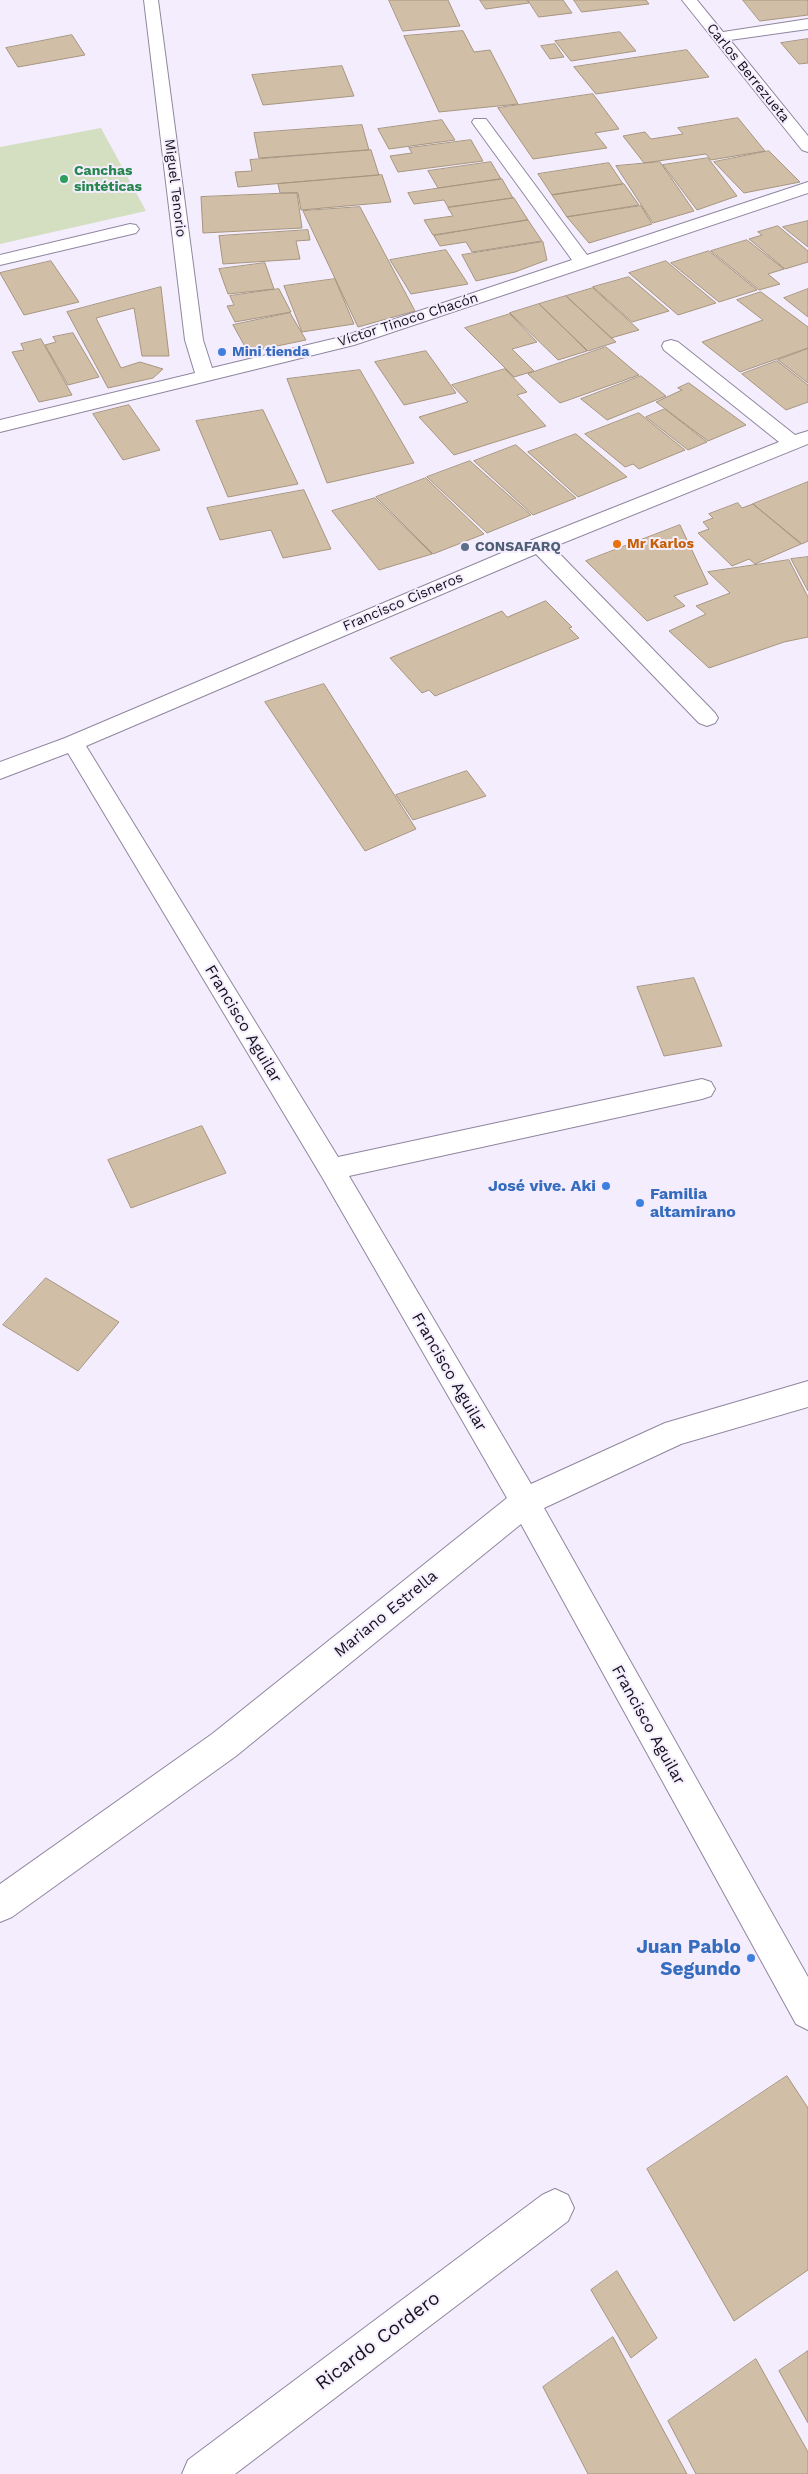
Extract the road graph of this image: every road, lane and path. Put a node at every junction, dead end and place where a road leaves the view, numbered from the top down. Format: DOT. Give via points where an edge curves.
graph roads {
  1 [pos="151,0"];
  2 [pos="689,0"];
  3 [pos="808,24"];
  4 [pos="719,37"];
  5 [pos="480,122"];
  6 [pos="808,147"];
  7 [pos="808,187"];
  8 [pos="130,228"];
  9 [pos="0,260"];
  10 [pos="583,262"];
  11 [pos="671,346"];
  12 [pos="205,375"];
  13 [pos="0,426"];
  14 [pos="800,440"];
  15 [pos="539,545"];
  16 [pos="707,718"];
  17 [pos="73,742"];
  18 [pos="0,771"];
  19 [pos="702,1089"];
  20 [pos="331,1169"];
  21 [pos="808,1394"];
  22 [pos="525,1502"];
  23 [pos="0,1905"];
  24 [pos="808,2012"];
  25 [pos="555,2208"];
  26 [pos="202,2474"];
  1 -- 12 [label="street, Miguel Tenorio" via="194,340"];
  2 -- 4 [label="street, Carlos Berrezueta"];
  3 -- 4 [label="street"];
  4 -- 6 [label="street, Carlos Berrezueta"];
  5 -- 10 [label="street"];
  7 -- 10 [label="street, Víctor Tinoco Chacón"];
  8 -- 9 [label="street"];
  10 -- 12 [label="street, Víctor Tinoco Chacón" via="347,341"];
  11 -- 14 [label="street"];
  12 -- 13 [label="street, Víctor Tinoco Chacón"];
  14 -- 15 [label="street, Francisco Cisneros"];
  15 -- 16 [label="street"];
  15 -- 17 [label="street, Francisco Cisneros"];
  17 -- 18 [label="street, Francisco Cisneros"];
  17 -- 20 [label="street, Francisco Aguilar"];
  19 -- 20 [label="street"];
  20 -- 22 [label="street, Francisco Aguilar"];
  21 -- 22 [label="street, Mariano Estrella" via="675,1432"];
  22 -- 23 [label="street, Mariano Estrella" via="224,1745"];
  22 -- 24 [label="street, Francisco Aguilar"];
  25 -- 26 [label="street, Ricardo Cordero"];
}
